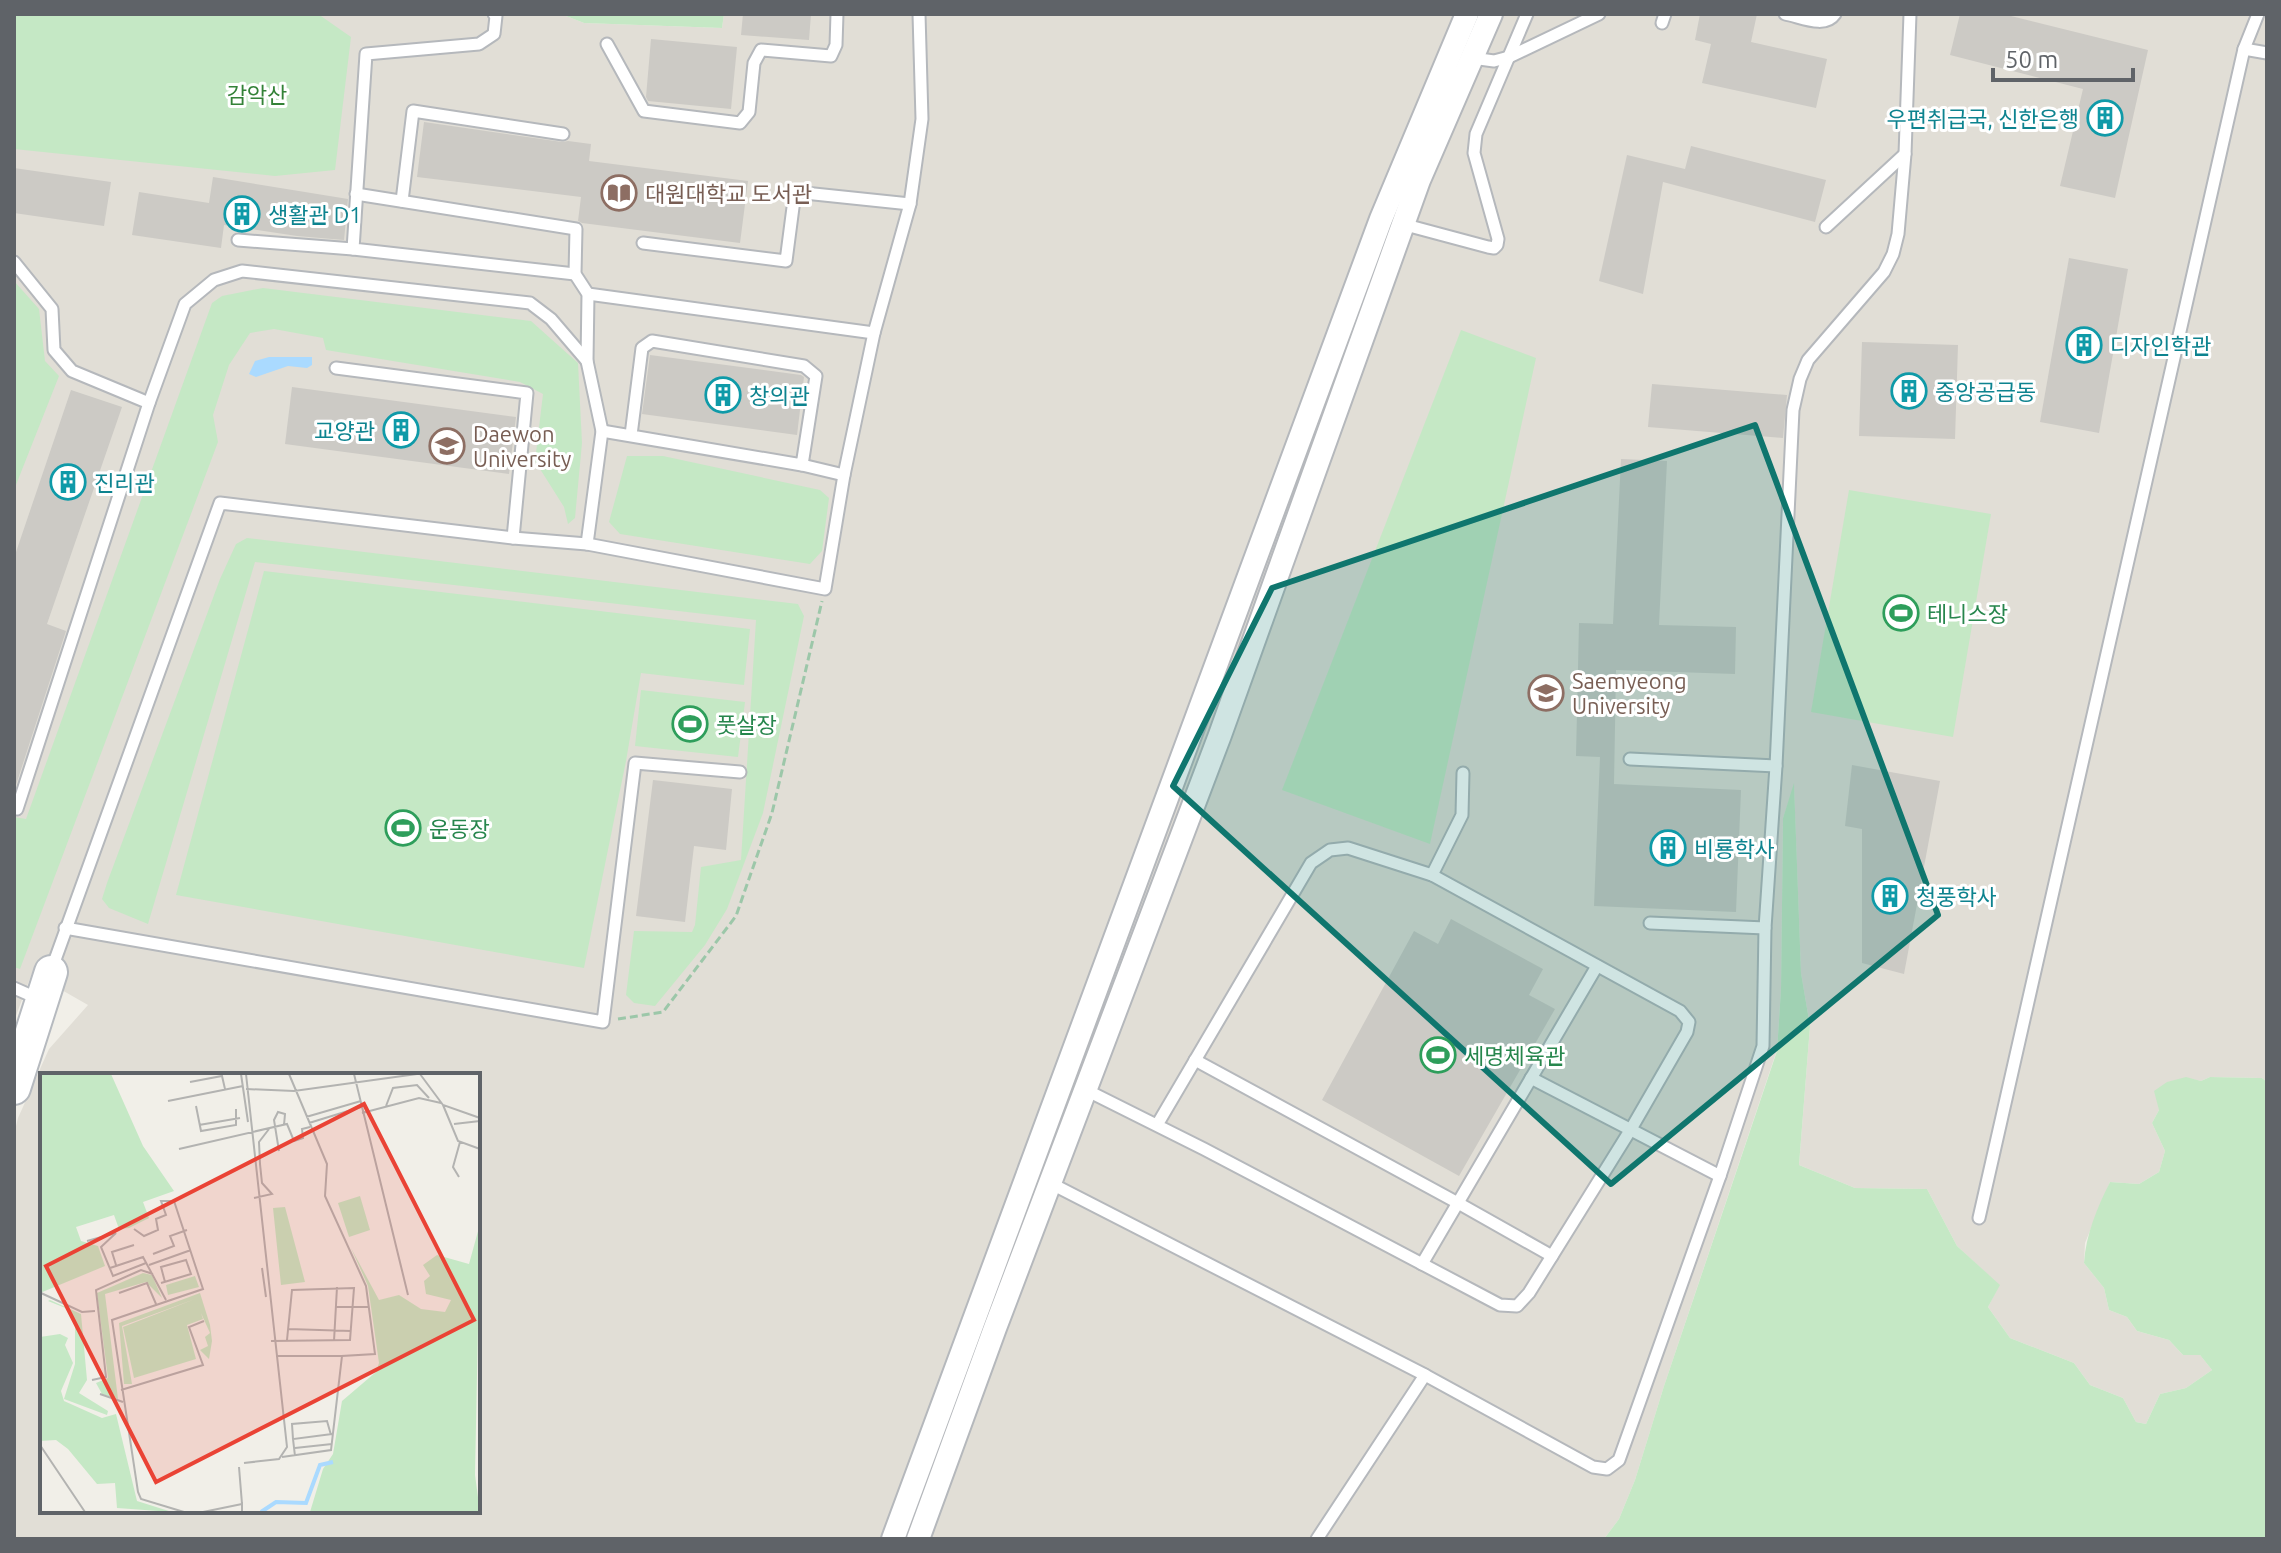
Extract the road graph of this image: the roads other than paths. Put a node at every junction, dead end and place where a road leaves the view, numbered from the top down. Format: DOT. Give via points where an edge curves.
graph roads {
  1 [pos="494,14"];
  2 [pos="837,14"];
  3 [pos="919,14"];
  4 [pos="1467,14"];
  5 [pos="1491,14"];
  6 [pos="1527,14"];
  7 [pos="1599,14"];
  8 [pos="1785,14"];
  9 [pos="1835,14"];
  10 [pos="1910,14"];
  11 [pos="2258,14"];
  12 [pos="607,44"];
  13 [pos="2244,49"];
  14 [pos="2267,53"];
  15 [pos="1462,55"];
  16 [pos="1509,57"];
  17 [pos="563,134"];
  18 [pos="1905,154"];
  19 [pos="356,194"];
  20 [pos="402,201"];
  21 [pos="910,204"];
  22 [pos="1392,221"];
  23 [pos="1826,227"];
  24 [pos="238,240"];
  25 [pos="643,243"];
  26 [pos="353,249"];
  27 [pos="14,262"];
  28 [pos="575,274"];
  29 [pos="588,294"];
  30 [pos="874,333"];
  31 [pos="587,361"];
  32 [pos="336,368"];
  33 [pos="149,403"];
  34 [pos="602,431"];
  35 [pos="631,435"];
  36 [pos="802,465"];
  37 [pos="844,475"];
  38 [pos="513,538"];
  39 [pos="587,544"];
  40 [pos="1225,641"];
  41 [pos="1250,651"];
  42 [pos="1630,759"];
  43 [pos="1776,766"];
  44 [pos="740,772"];
  45 [pos="1463,773"];
  46 [pos="14,808"];
  47 [pos="1432,875"];
  48 [pos="1650,923"];
  49 [pos="65,928"];
  50 [pos="1765,928"];
  51 [pos="1597,966"];
  52 [pos="35,987"];
  53 [pos="1195,1060"];
  54 [pos="1531,1078"];
  55 [pos="1064,1079"];
  56 [pos="14,1088"];
  57 [pos="1086,1090"];
  58 [pos="1157,1125"];
  59 [pos="1631,1129"];
  60 [pos="1720,1176"];
  61 [pos="1050,1183"];
  62 [pos="1458,1203"];
  63 [pos="1979,1218"];
  64 [pos="1552,1256"];
  65 [pos="1422,1264"];
  66 [pos="974,1318"];
  67 [pos="995,1328"];
  68 [pos="1425,1375"];
  69 [pos="893,1539"];
  70 [pos="918,1539"];
  71 [pos="1317,1539"];
  1 -- 19 [label="lane" via="494,34 479,44 366,54"];
  2 -- 12 [label="lane" via="831,56 761,50 754,63 749,112 740,123 644,111"];
  3 -- 21 [label="lane" via="922,119"];
  4 -- 15 [label="street"];
  5 -- 15 [label="street"];
  6 -- 16 [label="lane"];
  7 -- 16 [label="lane"];
  8 -- 9 [label="lane" via="1824,23"];
  10 -- 18 [label="lane"];
  11 -- 13 [label="lane"];
  13 -- 14 [label="lane"];
  13 -- 63 [label="lane"];
  15 -- 16 [label="lane" via="1494,61"];
  15 -- 22 [label="street"];
  16 -- 22 [label="lane" via="1476,134 1474,153 1497,245"];
  17 -- 20 [label="lane" via="413,111"];
  18 -- 23 [label="lane"];
  18 -- 43 [label="lane" via="1893,254 1884,272 1808,360 1793,410"];
  19 -- 20 [label="lane"];
  19 -- 26 [label="lane"];
  20 -- 28 [label="lane" via="576,229"];
  21 -- 25 [label="lane" via="795,192 786,261"];
  21 -- 30 [label="lane"];
  22 -- 40 [label="street"];
  22 -- 41 [label="street"];
  24 -- 26 [label="lane"];
  26 -- 28 [label="lane"];
  27 -- 33 [label="lane" via="52,309 54,350 72,371"];
  28 -- 29 [label="lane"];
  29 -- 30 [label="lane"];
  29 -- 31 [label="lane"];
  30 -- 37 [label="lane"];
  31 -- 33 [label="lane" via="530,303 242,271 214,280 185,304"];
  31 -- 34 [label="lane"];
  32 -- 38 [label="lane" via="527,393"];
  33 -- 46 [label="lane"];
  34 -- 35 [label="lane"];
  34 -- 39 [label="lane"];
  35 -- 36 [label="lane"];
  35 -- 36 [label="lane" via="642,348 652,341 804,366 816,376"];
  36 -- 37 [label="lane"];
  37 -- 39 [label="lane" via="825,589"];
  38 -- 39 [label="lane"];
  38 -- 49 [label="lane" via="220,503"];
  40 -- 41 [label="street"];
  40 -- 55 [label="street"];
  41 -- 57 [label="street"];
  42 -- 43 [label="lane"];
  43 -- 50 [label="lane"];
  44 -- 49 [label="lane" via="635,763 603,1022"];
  45 -- 47 [label="lane" via="1462,815"];
  47 -- 51 [label="lane"];
  47 -- 53 [label="lane" via="1348,848 1330,850 1311,863"];
  48 -- 50 [label="lane"];
  49 -- 52 [label="lane"];
  50 -- 60 [label="lane" via="1763,1046"];
  51 -- 54 [label="lane"];
  51 -- 59 [label="lane" via="1680,1011 1689,1022"];
  52 -- 56 [label="street"];
  53 -- 58 [label="lane"];
  53 -- 62 [label="lane"];
  54 -- 59 [label="lane"];
  54 -- 62 [label="lane"];
  55 -- 57 [label="street"];
  55 -- 66 [label="street"];
  57 -- 58 [label="lane"];
  57 -- 61 [label="street"];
  58 -- 65 [label="lane"];
  59 -- 60 [label="lane"];
  59 -- 64 [label="lane"];
  60 -- 68 [label="lane" via="1619,1460 1607,1469 1593,1467"];
  61 -- 67 [label="street"];
  61 -- 68 [label="lane"];
  62 -- 64 [label="lane"];
  62 -- 65 [label="lane"];
  64 -- 65 [label="lane" via="1517,1306 1500,1305"];
  66 -- 67 [label="street"];
  66 -- 69 [label="street"];
  67 -- 70 [label="street"];
  68 -- 71 [label="lane"];
}
